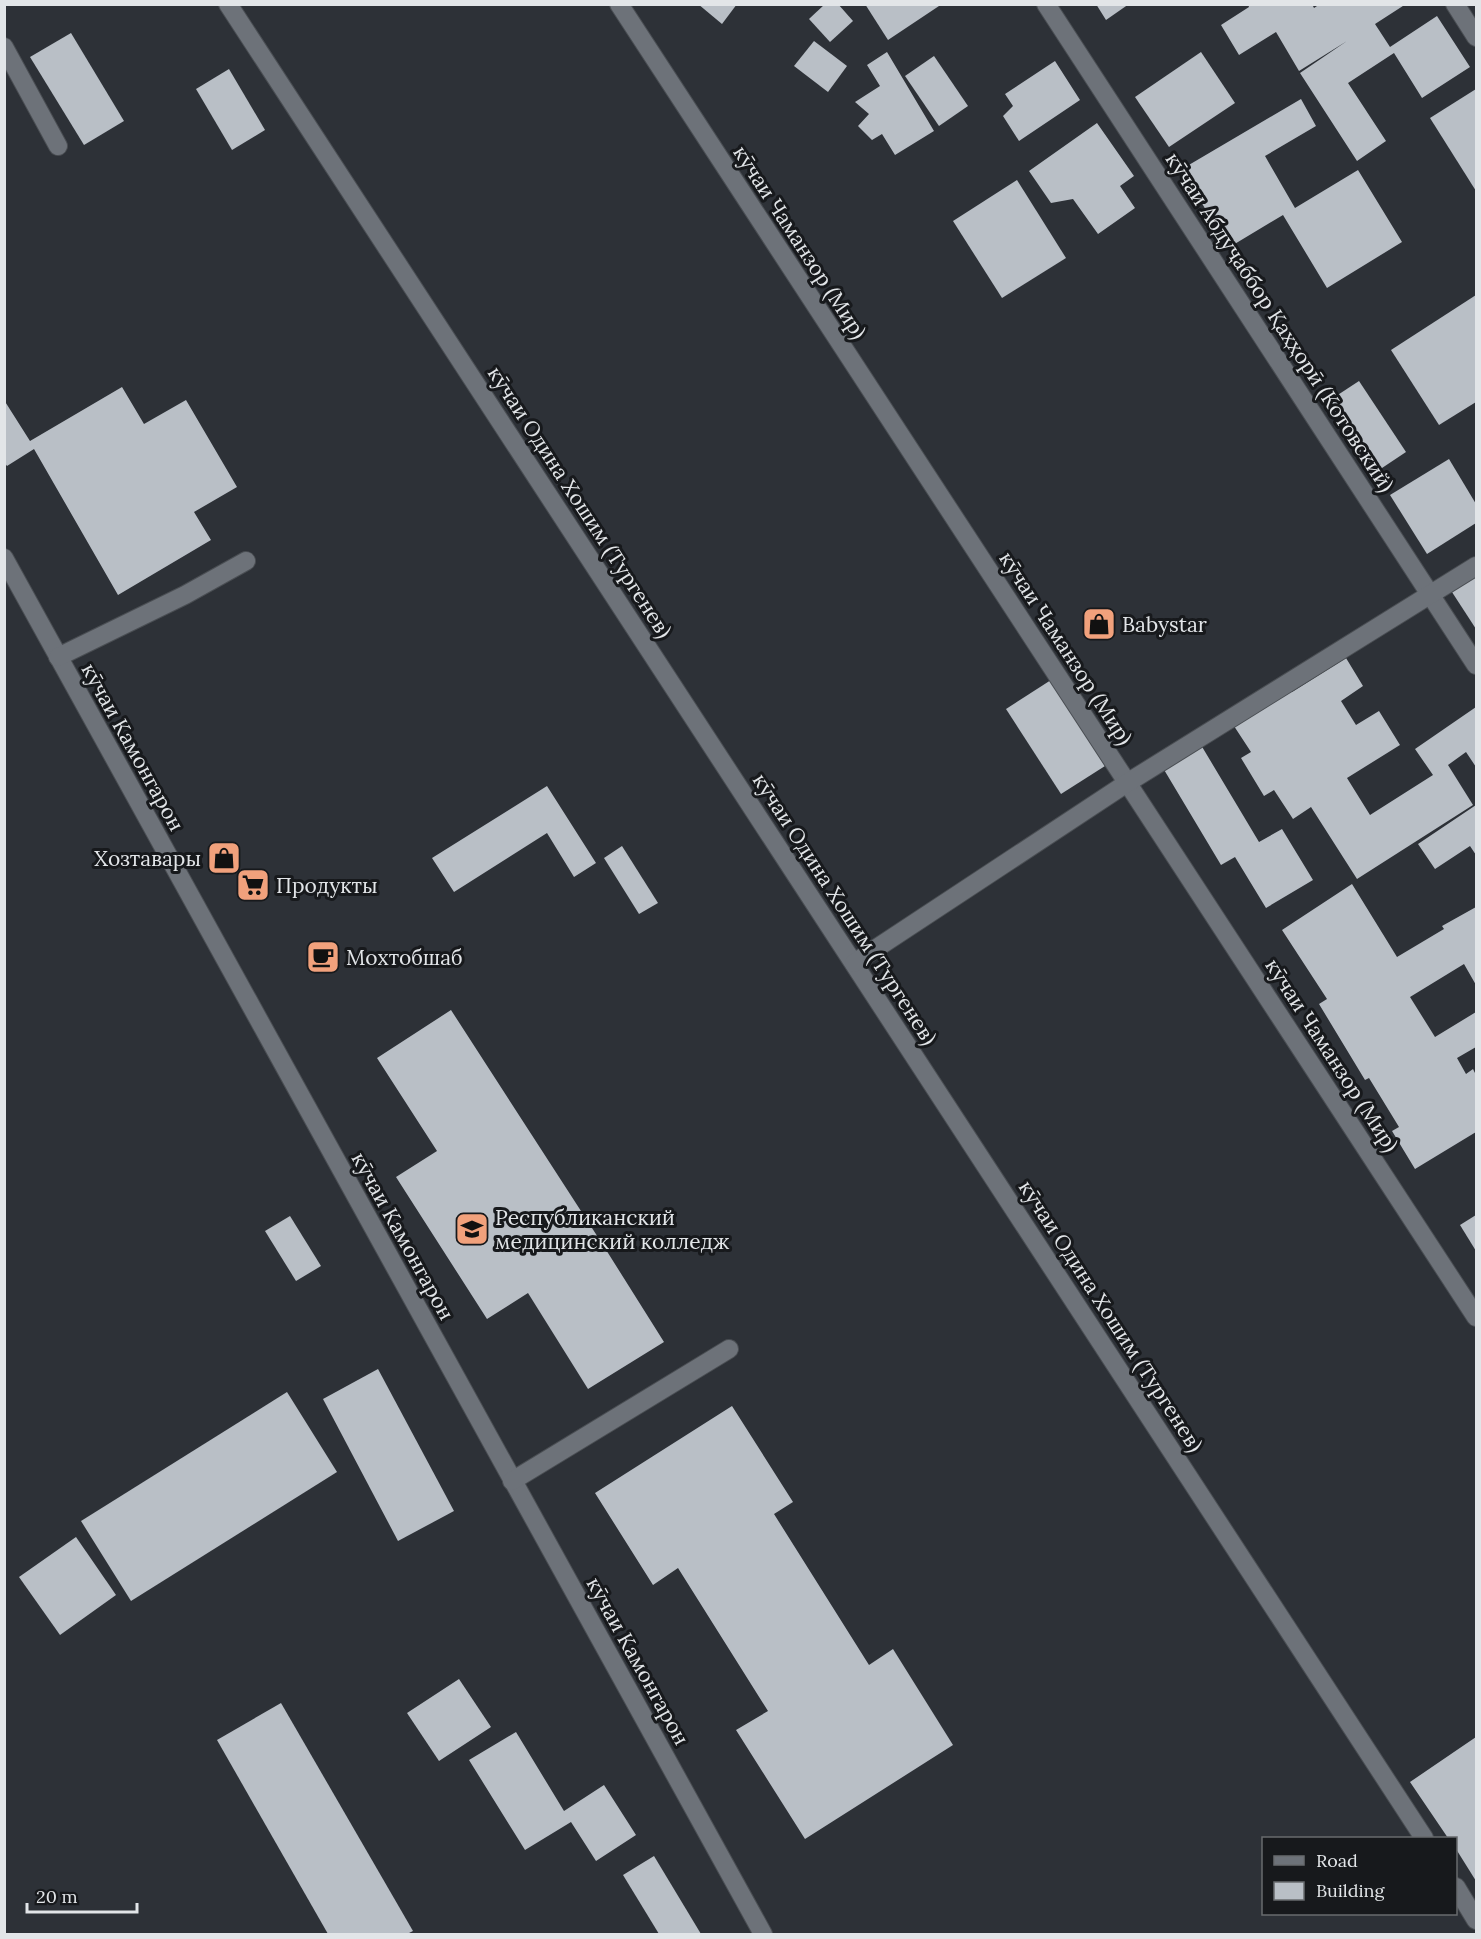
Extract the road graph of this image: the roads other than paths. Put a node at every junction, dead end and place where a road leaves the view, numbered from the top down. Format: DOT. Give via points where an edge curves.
graph roads {
  1 [pos="228,4"];
  2 [pos="618,4"];
  3 [pos="1046,4"];
  4 [pos="1455,4"];
  5 [pos="1476,37"];
  6 [pos="4,47"];
  7 [pos="58,146"];
  8 [pos="4,558"];
  9 [pos="246,561"];
  10 [pos="1476,566"];
  11 [pos="1432,595"];
  12 [pos="58,657"];
  13 [pos="1476,665"];
  14 [pos="1127,783"];
  15 [pos="854,963"];
  16 [pos="1476,1317"];
  17 [pos="729,1349"];
  18 [pos="513,1481"];
  19 [pos="1423,1837"];
  20 [pos="1457,1890"];
  21 [pos="1476,1920"];
  22 [pos="763,1935"];
  1 -- 15 [label="street, кӯчаи Одина Хошим (Тургенев)"];
  2 -- 14 [label="street, кӯчаи Чаманзор (Мир)"];
  3 -- 11 [label="street, кӯчаи Абдуҷаббор Қаҳҳорӣ (Котовский)"];
  4 -- 5 [label="street"];
  6 -- 7 [label="street"];
  8 -- 12 [label="street, кӯчаи Камонгарон"];
  9 -- 12 [label="street"];
  10 -- 11 [label="street"];
  11 -- 13 [label="street, кӯчаи Абдуҷаббор Қаҳҳорӣ (Котовский)"];
  11 -- 14 [label="street"];
  12 -- 18 [label="street, кӯчаи Камонгарон"];
  14 -- 15 [label="street"];
  14 -- 16 [label="street, кӯчаи Чаманзор (Мир)"];
  15 -- 19 [label="street, кӯчаи Одина Хошим (Тургенев)"];
  17 -- 18 [label="street"];
  18 -- 22 [label="street, кӯчаи Камонгарон"];
  20 -- 21 [label="street"];
}
